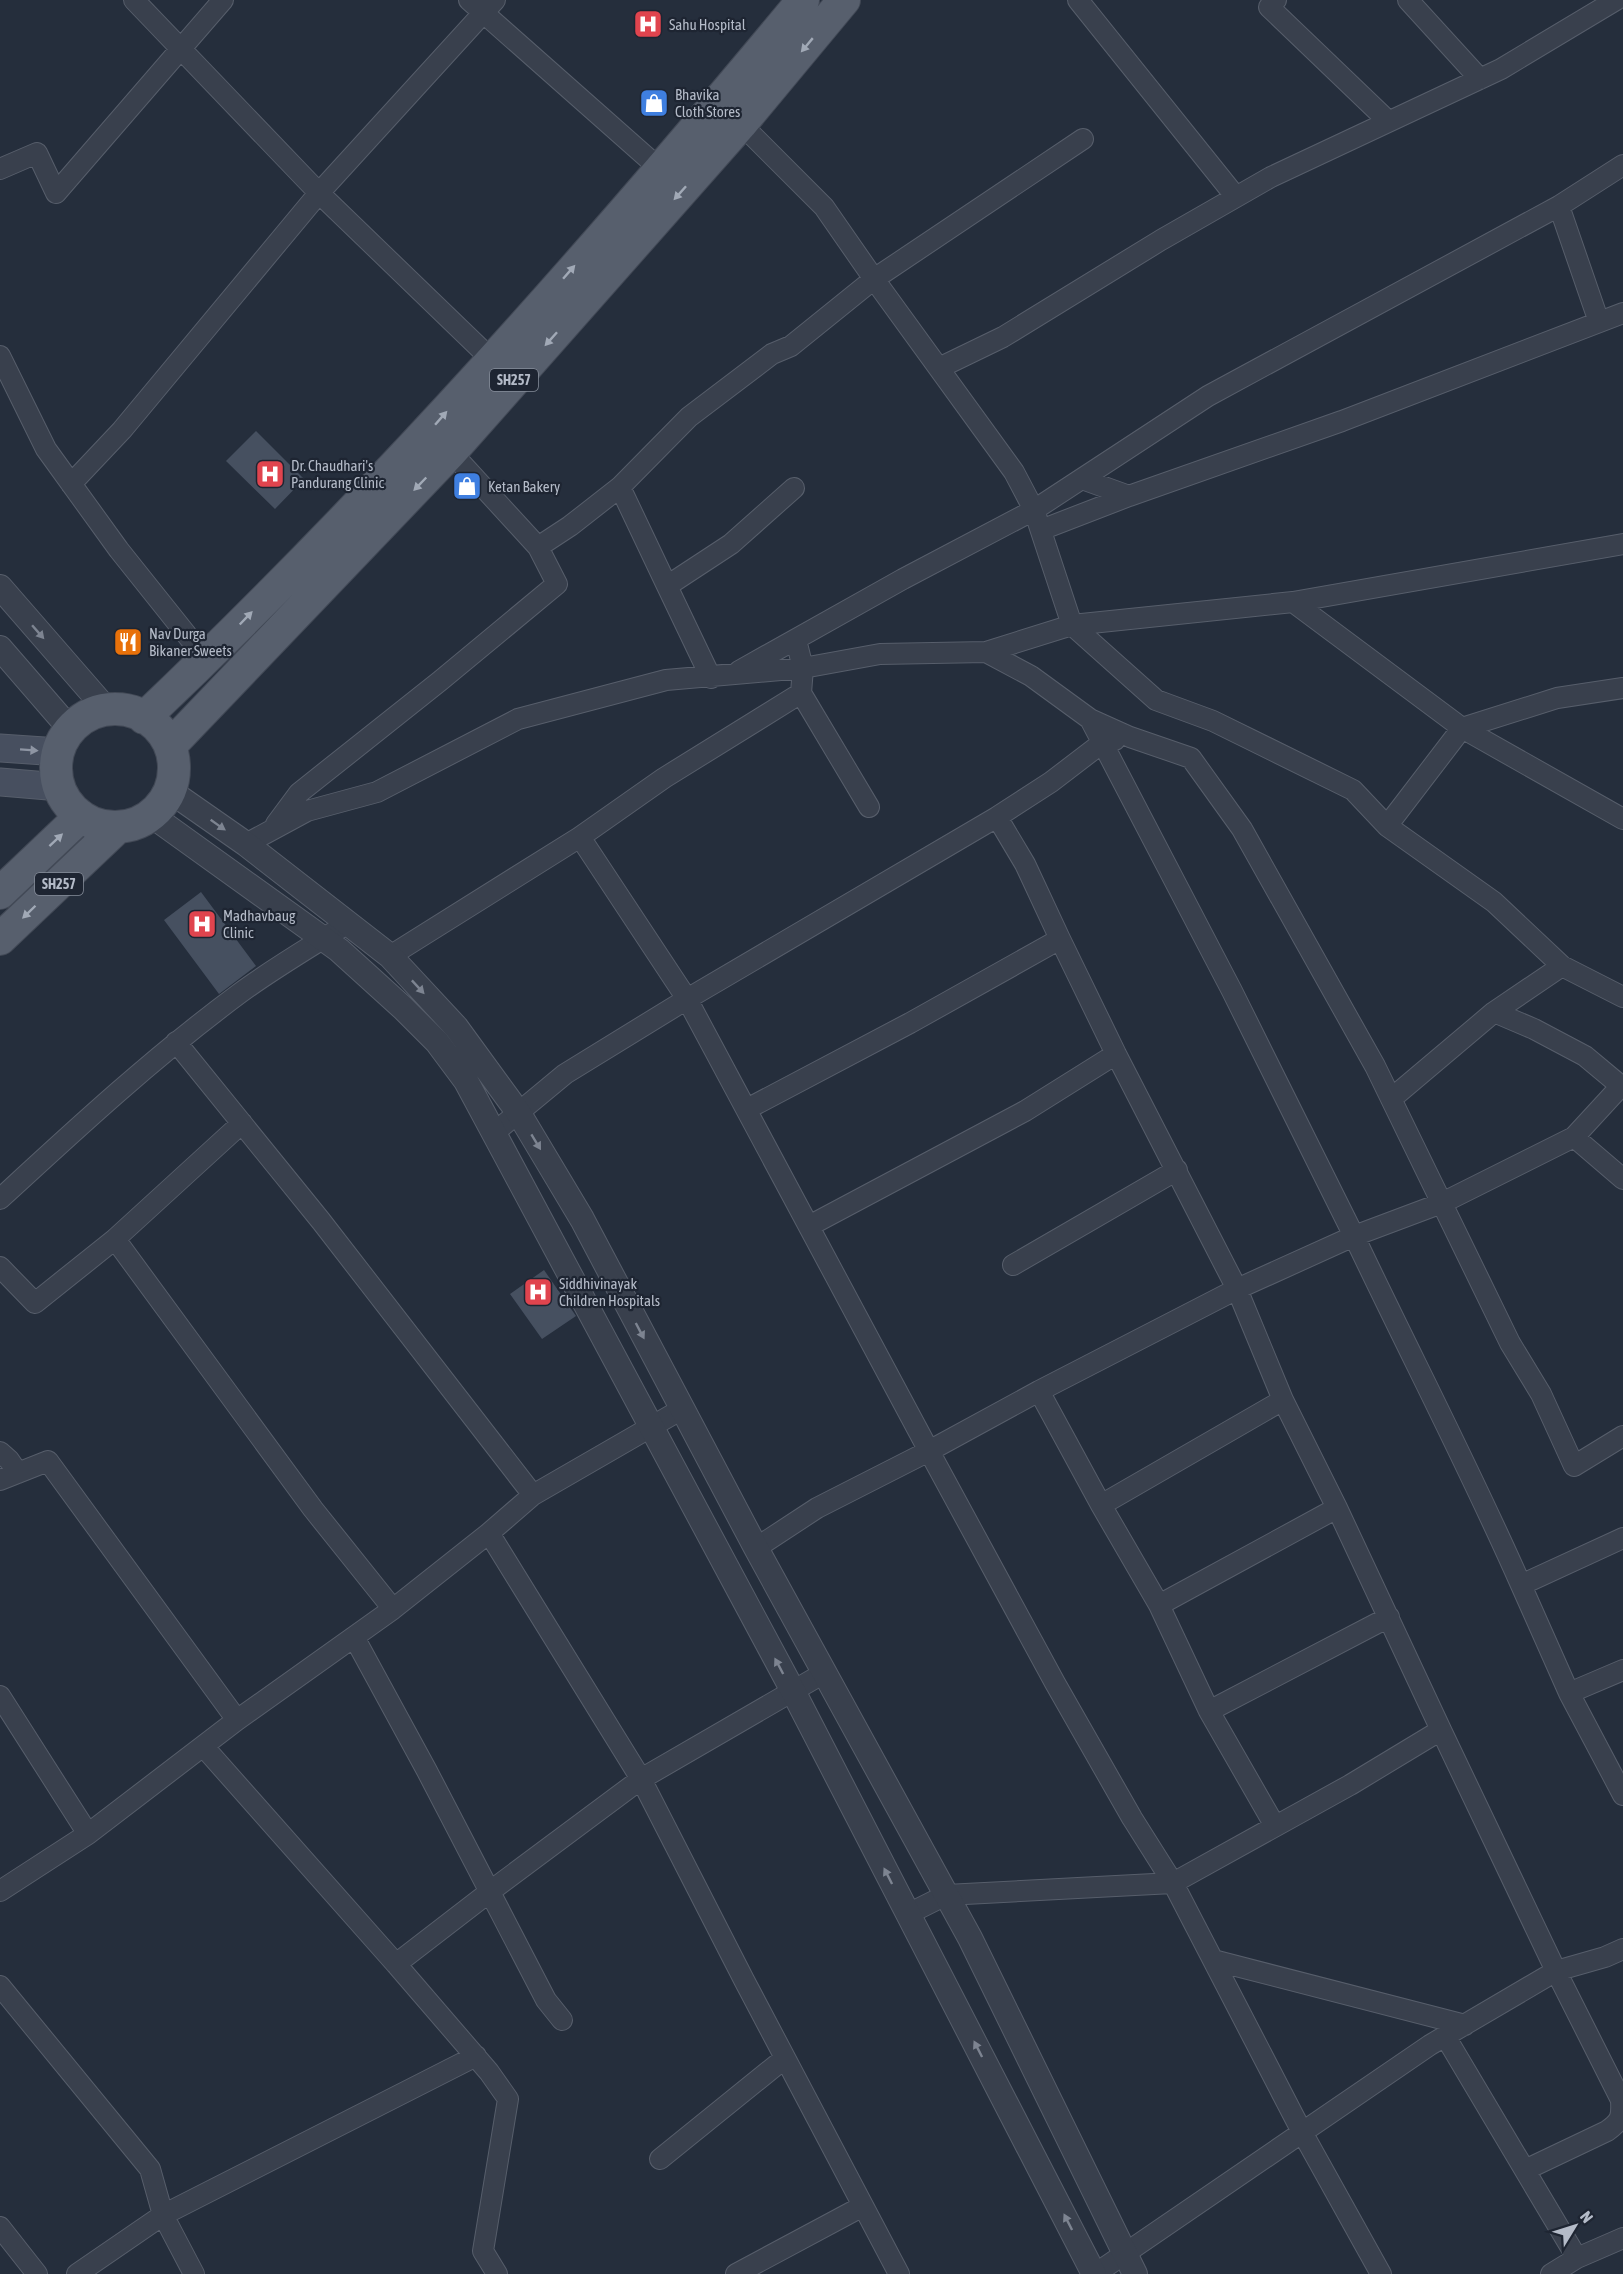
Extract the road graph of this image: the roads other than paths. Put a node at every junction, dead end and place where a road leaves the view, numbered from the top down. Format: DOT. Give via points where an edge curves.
graph roads {
  1 [pos="134,0"];
  2 [pos="223,0"];
  3 [pos="470,0"];
  4 [pos="803,0"];
  5 [pos="844,0"];
  6 [pos="1616,0"];
  7 [pos="1270,2"];
  8 [pos="1088,3"];
  9 [pos="1419,4"];
  10 [pos="490,7"];
  11 [pos="182,50"];
  12 [pos="1480,79"];
  13 [pos="718,102"];
  14 [pos="1388,121"];
  15 [pos="741,124"];
  16 [pos="1083,140"];
  17 [pos="1623,165"];
  18 [pos="0,169"];
  19 [pos="660,169"];
  20 [pos="319,193"];
  21 [pos="1236,197"];
  22 [pos="1559,206"];
  23 [pos="874,279"];
  24 [pos="1623,313"];
  25 [pos="1599,322"];
  26 [pos="0,356"];
  27 [pos="492,360"];
  28 [pos="939,368"];
  29 [pos="451,452"];
  30 [pos="1082,479"];
  31 [pos="71,484"];
  32 [pos="620,487"];
  33 [pos="794,488"];
  34 [pos="1129,495"];
  35 [pos="1034,510"];
  36 [pos="1041,530"];
  37 [pos="1623,544"];
  38 [pos="538,547"];
  39 [pos="668,586"];
  40 [pos="0,587"];
  41 [pos="1293,602"];
  42 [pos="1072,625"];
  43 [pos="796,640"];
  44 [pos="0,648"];
  45 [pos="986,652"];
  46 [pos="206,659"];
  47 [pos="803,668"];
  48 [pos="720,677"];
  49 [pos="1623,688"];
  50 [pos="801,693"];
  51 [pos="106,711"];
  52 [pos="144,718"];
  53 [pos="1090,719"];
  54 [pos="1462,728"];
  55 [pos="1130,738"];
  56 [pos="65,741"];
  57 [pos="1102,743"];
  58 [pos="170,746"];
  59 [pos="0,748"];
  60 [pos="0,782"];
  61 [pos="60,788"];
  62 [pos="170,791"];
  63 [pos="869,807"];
  64 [pos="151,815"];
  65 [pos="81,816"];
  66 [pos="997,817"];
  67 [pos="1623,819"];
  68 [pos="1387,826"];
  69 [pos="117,828"];
  70 [pos="270,831"];
  71 [pos="579,837"];
  72 [pos="246,844"];
  73 [pos="0,893"];
  74 [pos="348,923"];
  75 [pos="0,939"];
  76 [pos="324,939"];
  77 [pos="1060,939"];
  78 [pos="390,956"];
  79 [pos="1562,966"];
  80 [pos="1623,997"];
  81 [pos="687,999"];
  82 [pos="1494,1012"];
  83 [pos="176,1042"];
  84 [pos="1116,1054"];
  85 [pos="1622,1086"];
  86 [pos="1391,1099"];
  87 [pos="747,1109"];
  88 [pos="518,1112"];
  89 [pos="242,1124"];
  90 [pos="495,1132"];
  91 [pos="1574,1137"];
  92 [pos="1177,1170"];
  93 [pos="1623,1179"];
  94 [pos="0,1198"];
  95 [pos="1442,1203"];
  96 [pos="809,1226"];
  97 [pos="1354,1236"];
  98 [pos="115,1239"];
  99 [pos="1013,1265"];
  100 [pos="0,1267"];
  101 [pos="1237,1289"];
  102 [pos="1040,1391"];
  103 [pos="1283,1400"];
  104 [pos="682,1410"];
  105 [pos="651,1427"];
  106 [pos="1623,1436"];
  107 [pos="0,1440"];
  108 [pos="929,1451"];
  109 [pos="7,1466"];
  110 [pos="533,1495"];
  111 [pos="1101,1505"];
  112 [pos="1337,1508"];
  113 [pos="489,1533"];
  114 [pos="1623,1538"];
  115 [pos="756,1548"];
  116 [pos="1521,1585"];
  117 [pos="1159,1605"];
  118 [pos="393,1609"];
  119 [pos="1389,1617"];
  120 [pos="354,1637"];
  121 [pos="1623,1670"];
  122 [pos="824,1673"];
  123 [pos="793,1691"];
  124 [pos="1569,1693"];
  125 [pos="0,1696"];
  126 [pos="1209,1711"];
  127 [pos="237,1720"];
  128 [pos="1441,1730"];
  129 [pos="203,1746"];
  130 [pos="641,1779"];
  131 [pos="1623,1795"];
  132 [pos="1275,1826"];
  133 [pos="88,1834"];
  134 [pos="1173,1883"];
  135 [pos="0,1891"];
  136 [pos="490,1891"];
  137 [pos="946,1894"];
  138 [pos="908,1914"];
  139 [pos="1623,1948"];
  140 [pos="1213,1960"];
  141 [pos="396,1964"];
  142 [pos="1556,1971"];
  143 [pos="0,1986"];
  144 [pos="562,2020"];
  145 [pos="1465,2025"];
  146 [pos="1445,2036"];
  147 [pos="476,2056"];
  148 [pos="785,2058"];
  149 [pos="1302,2132"];
  150 [pos="660,2159"];
  151 [pos="1525,2170"];
  152 [pos="863,2206"];
  153 [pos="163,2215"];
  154 [pos="0,2227"];
  155 [pos="1623,2238"];
  156 [pos="1577,2258"];
  157 [pos="1130,2264"];
  158 [pos="38,2274"];
  159 [pos="77,2274"];
  160 [pos="194,2274"];
  161 [pos="497,2274"];
  162 [pos="736,2274"];
  163 [pos="899,2274"];
  164 [pos="1095,2274"];
  165 [pos="1381,2274"];
  166 [pos="1551,2274"];
  1 -- 11 [label="street"];
  2 -- 11 [label="street"];
  3 -- 10 [label="street"];
  4 -- 13 [label="main road, SH257"];
  5 -- 15 [label="main road, SH257, one-way"];
  6 -- 12 [label="street"];
  7 -- 14 [label="street"];
  8 -- 21 [label="street"];
  9 -- 12 [label="street"];
  10 -- 19 [label="street"];
  10 -- 20 [label="street"];
  11 -- 18 [label="street" via="56,193 37,153"];
  11 -- 20 [label="street"];
  12 -- 14 [label="street"];
  13 -- 15 [label="street"];
  13 -- 19 [label="main road, SH257"];
  14 -- 21 [label="street"];
  15 -- 23 [label="street" via="824,207"];
  15 -- 29 [label="main road, SH257, one-way"];
  16 -- 23 [label="street"];
  17 -- 22 [label="street"];
  27 -- 19 [label="main road, SH257, one-way"];
  20 -- 27 [label="street"];
  20 -- 31 [label="street" via="122,430"];
  21 -- 28 [label="street" via="1003,337"];
  22 -- 25 [label="street"];
  22 -- 30 [label="street" via="1208,396"];
  23 -- 28 [label="street"];
  23 -- 32 [label="street" via="791,346 772,354 689,417"];
  24 -- 25 [label="street"];
  25 -- 34 [label="street" via="1342,421"];
  26 -- 31 [label="street" via="46,449"];
  46 -- 27 [label="main road, SH257, one-way" via="430,430"];
  28 -- 35 [label="street" via="1014,472"];
  29 -- 38 [label="street"];
  29 -- 58 [label="main road, SH257, one-way"];
  30 -- 34 [label="street"];
  30 -- 35 [label="street"];
  31 -- 46 [label="street"];
  32 -- 38 [label="street"];
  32 -- 39 [label="street"];
  33 -- 39 [label="street" via="731,544"];
  34 -- 36 [label="street"];
  35 -- 36 [label="street"];
  35 -- 43 [label="street"];
  36 -- 42 [label="street"];
  37 -- 41 [label="street"];
  38 -- 70 [label="street" via="557,584 299,793"];
  39 -- 48 [label="street"];
  40 -- 51 [label="street, one-way"];
  41 -- 42 [label="street"];
  41 -- 54 [label="street"];
  42 -- 45 [label="street"];
  42 -- 68 [label="street" via="1156,700 1213,722 1353,789"];
  43 -- 47 [label="street"];
  43 -- 48 [label="street"];
  44 -- 56 [label="street"];
  45 -- 47 [label="street" via="880,654"];
  45 -- 53 [label="street" via="1031,676"];
  46 -- 52 [label="main road, SH257"];
  47 -- 48 [label="street"];
  47 -- 50 [label="street"];
  48 -- 70 [label="street" via="666,680 518,719 378,792 307,811"];
  49 -- 54 [label="street" via="1557,698"];
  50 -- 63 [label="street"];
  50 -- 71 [label="street" via="664,778"];
  51 -- 52 [label="main road" via="134,712"];
  51 -- 56 [label="main road" via="78,722"];
  52 -- 58 [label="main road" via="151,721"];
  53 -- 55 [label="street"];
  53 -- 57 [label="street"];
  54 -- 67 [label="street"];
  54 -- 68 [label="street"];
  55 -- 57 [label="street"];
  55 -- 86 [label="street" via="1191,758 1198,767 1242,829"];
  59 -- 56 [label="main road, one-way"];
  56 -- 61 [label="main road" via="56,774"];
  57 -- 66 [label="street"];
  57 -- 97 [label="street"];
  58 -- 62 [label="main road" via="174,772"];
  60 -- 61 [label="main road"];
  61 -- 65 [label="main road"];
  62 -- 64 [label="main road"];
  62 -- 72 [label="street, one-way"];
  64 -- 69 [label="main road"];
  64 -- 76 [label="street"];
  65 -- 69 [label="main road"];
  73 -- 65 [label="main road, SH257, one-way"];
  66 -- 77 [label="street" via="1026,864"];
  66 -- 81 [label="street"];
  68 -- 79 [label="street" via="1494,902"];
  69 -- 75 [label="main road, SH257, one-way"];
  70 -- 72 [label="street"];
  71 -- 78 [label="street"];
  71 -- 81 [label="street"];
  72 -- 74 [label="street"];
  74 -- 76 [label="street"];
  74 -- 78 [label="street"];
  76 -- 83 [label="street" via="243,991"];
  76 -- 90 [label="street" via="374,980 437,1042 466,1081"];
  77 -- 84 [label="street"];
  77 -- 87 [label="street"];
  78 -- 88 [label="street, one-way" via="456,1027"];
  79 -- 80 [label="street"];
  79 -- 82 [label="street"];
  81 -- 87 [label="street"];
  81 -- 88 [label="street" via="565,1074"];
  82 -- 85 [label="street" via="1585,1056"];
  82 -- 86 [label="street"];
  83 -- 89 [label="street"];
  83 -- 94 [label="street"];
  84 -- 92 [label="street"];
  84 -- 96 [label="street" via="1025,1112"];
  85 -- 91 [label="street"];
  86 -- 95 [label="street"];
  87 -- 96 [label="street"];
  88 -- 90 [label="street"];
  88 -- 104 [label="street, one-way" via="582,1219"];
  89 -- 98 [label="street"];
  89 -- 110 [label="street"];
  90 -- 105 [label="street"];
  91 -- 93 [label="street"];
  91 -- 95 [label="street"];
  92 -- 99 [label="street"];
  92 -- 101 [label="street"];
  95 -- 97 [label="street"];
  95 -- 106 [label="street" via="1574,1466"];
  96 -- 108 [label="street"];
  97 -- 101 [label="street"];
  97 -- 116 [label="street" via="1482,1496"];
  98 -- 100 [label="street" via="34,1303"];
  98 -- 118 [label="street" via="314,1509"];
  101 -- 102 [label="street"];
  101 -- 103 [label="street"];
  102 -- 108 [label="street"];
  102 -- 111 [label="street"];
  103 -- 111 [label="street"];
  103 -- 112 [label="street"];
  104 -- 105 [label="street"];
  104 -- 115 [label="street"];
  105 -- 110 [label="street"];
  123 -- 105 [label="street, one-way"];
  107 -- 109 [label="street"];
  108 -- 115 [label="street" via="817,1508"];
  108 -- 134 [label="street" via="1061,1693"];
  109 -- 127 [label="street" via="48,1461"];
  110 -- 113 [label="street"];
  111 -- 117 [label="street"];
  112 -- 117 [label="street"];
  112 -- 119 [label="street"];
  113 -- 118 [label="street"];
  113 -- 130 [label="street"];
  114 -- 116 [label="street"];
  115 -- 122 [label="street"];
  116 -- 124 [label="street"];
  117 -- 126 [label="street"];
  118 -- 120 [label="street"];
  119 -- 126 [label="street"];
  119 -- 128 [label="street"];
  120 -- 127 [label="street"];
  120 -- 136 [label="street"];
  121 -- 124 [label="street"];
  122 -- 123 [label="street"];
  122 -- 137 [label="street"];
  123 -- 130 [label="street"];
  138 -- 123 [label="street, one-way"];
  124 -- 131 [label="street"];
  125 -- 133 [label="street"];
  126 -- 132 [label="street"];
  127 -- 129 [label="street"];
  128 -- 132 [label="street"];
  128 -- 142 [label="street"];
  129 -- 133 [label="street"];
  129 -- 141 [label="street"];
  130 -- 136 [label="street"];
  130 -- 148 [label="street"];
  132 -- 134 [label="street"];
  133 -- 135 [label="street"];
  134 -- 137 [label="street"];
  134 -- 140 [label="street"];
  136 -- 141 [label="street"];
  136 -- 144 [label="street" via="546,2000"];
  137 -- 138 [label="street"];
  137 -- 157 [label="street"];
  164 -- 138 [label="street, one-way"];
  139 -- 142 [label="street"];
  140 -- 145 [label="street"];
  140 -- 149 [label="street"];
  141 -- 147 [label="street"];
  142 -- 145 [label="street"];
  142 -- 151 [label="street" via="1621,2100 1622,2115 1607,2131"];
  143 -- 153 [label="street" via="150,2169"];
  145 -- 146 [label="street"];
  146 -- 149 [label="street"];
  146 -- 151 [label="street"];
  147 -- 153 [label="street"];
  147 -- 161 [label="street" via="508,2099 483,2251"];
  148 -- 150 [label="street"];
  148 -- 152 [label="street"];
  149 -- 157 [label="street"];
  149 -- 165 [label="street"];
  151 -- 156 [label="street"];
  152 -- 162 [label="street"];
  152 -- 163 [label="street"];
  153 -- 159 [label="street"];
  153 -- 160 [label="street"];
  154 -- 158 [label="street"];
  155 -- 156 [label="street"];
  156 -- 166 [label="street"];
  157 -- 164 [label="street"];
}
